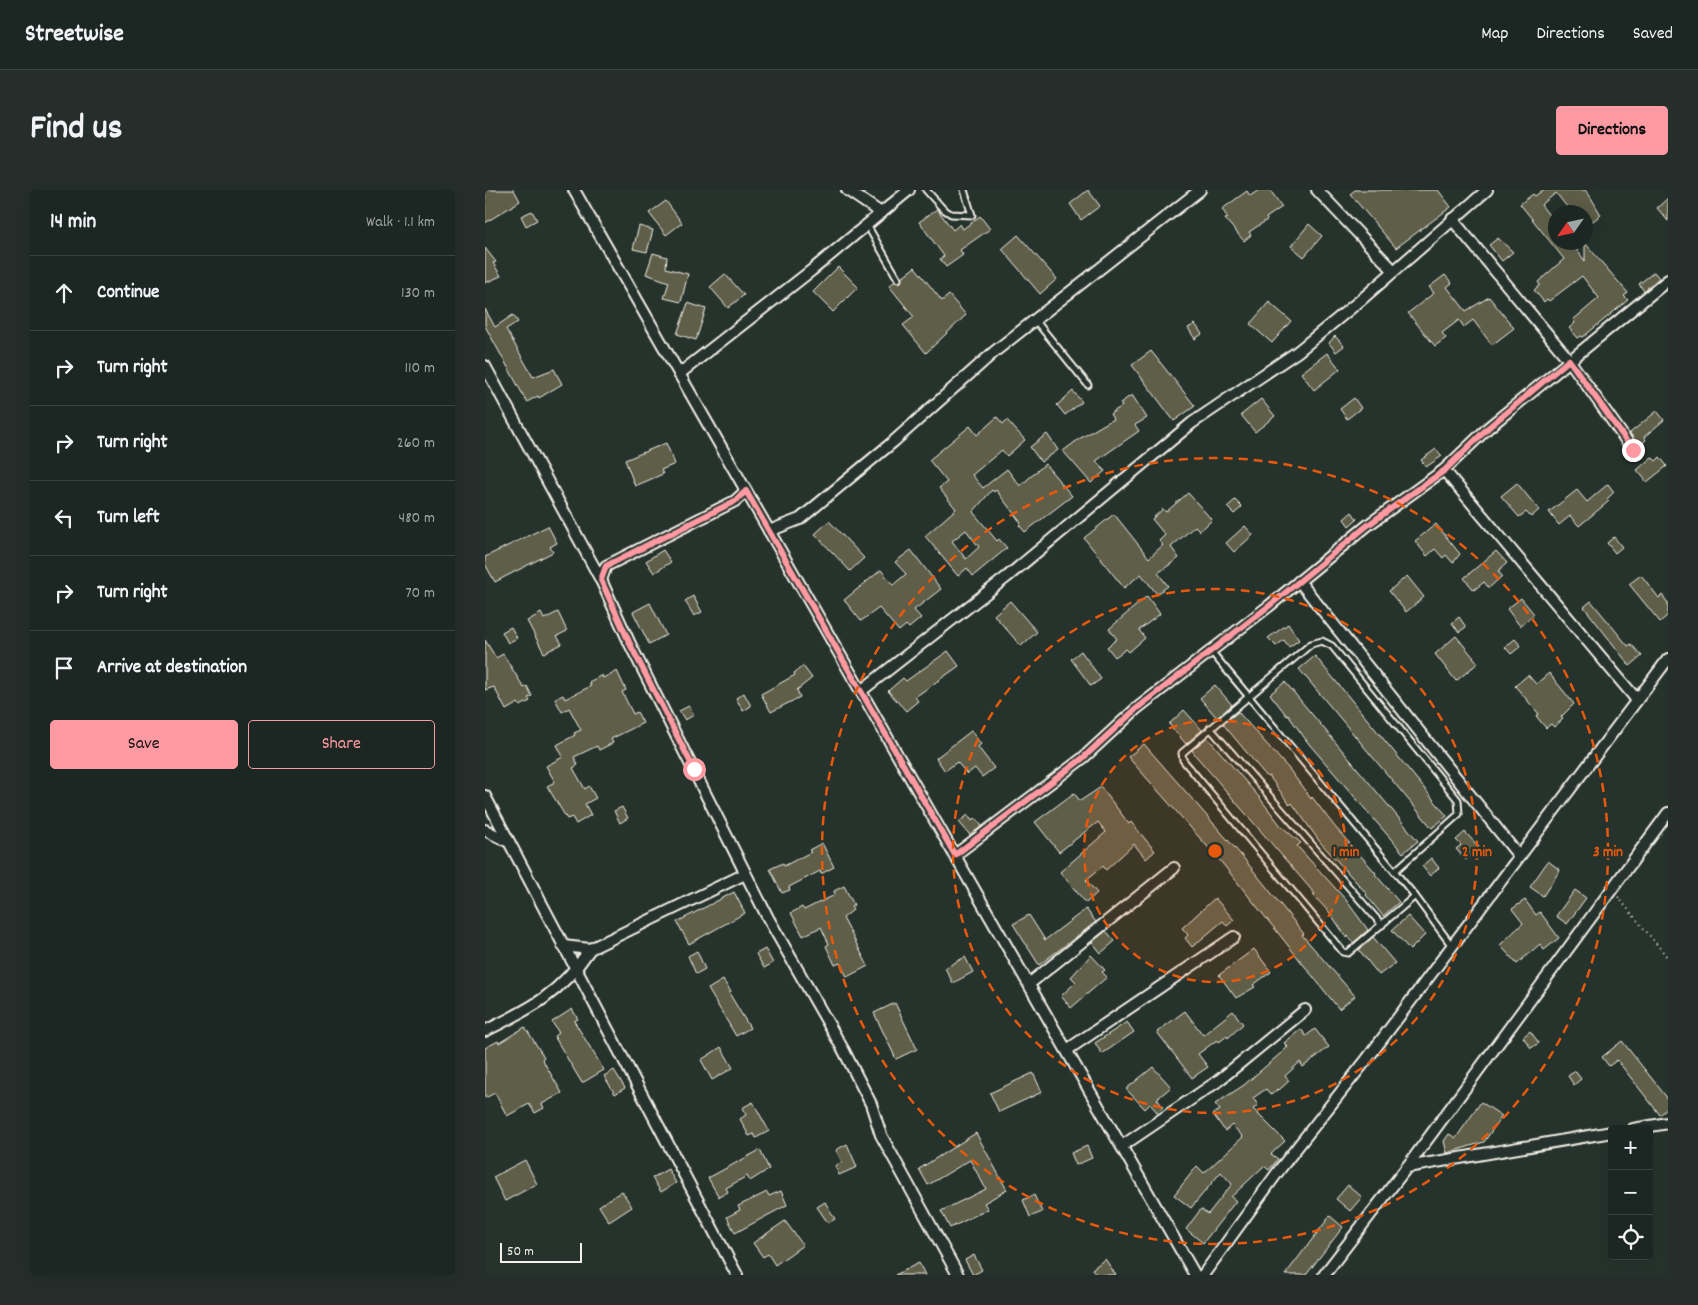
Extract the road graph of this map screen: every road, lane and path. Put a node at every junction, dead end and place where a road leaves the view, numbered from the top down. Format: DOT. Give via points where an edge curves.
graph roads {
  1 [pos="574,190"];
  2 [pos="847,190"];
  3 [pos="909,190"];
  4 [pos="926,190"];
  5 [pos="963,190"];
  6 [pos="1200,190"];
  7 [pos="1317,190"];
  8 [pos="1487,190"];
  9 [pos="881,213"];
  10 [pos="1452,219"];
  11 [pos="867,224"];
  12 [pos="1394,271"];
  13 [pos="898,279"];
  14 [pos="1668,280"];
  15 [pos="1035,319"];
  16 [pos="1569,360"];
  17 [pos="485,366"];
  18 [pos="679,374"];
  19 [pos="1088,385"];
  20 [pos="1633,450"];
  21 [pos="1445,470"];
  22 [pos="746,491"];
  23 [pos="769,531"];
  24 [pos="588,556"];
  25 [pos="606,566"];
  26 [pos="601,580"];
  27 [pos="1299,581"];
  28 [pos="1211,650"];
  29 [pos="1668,659"];
  30 [pos="861,691"];
  31 [pos="1249,696"];
  32 [pos="1637,700"];
  33 [pos="1210,728"];
  34 [pos="485,796"];
  35 [pos="1668,813"];
  36 [pos="485,830"];
  37 [pos="509,842"];
  38 [pos="955,855"];
  39 [pos="1518,855"];
  40 [pos="1174,868"];
  41 [pos="1395,871"];
  42 [pos="745,874"];
  43 [pos="1612,889"];
  44 [pos="1415,896"];
  45 [pos="1382,925"];
  46 [pos="1234,937"];
  47 [pos="563,946"];
  48 [pos="1452,946"];
  49 [pos="590,950"];
  50 [pos="1668,958"];
  51 [pos="576,970"];
  52 [pos="1029,984"];
  53 [pos="1305,1010"];
  54 [pos="485,1031"];
  55 [pos="1067,1050"];
  56 [pos="1668,1123"];
  57 [pos="1653,1126"];
  58 [pos="1608,1133"];
  59 [pos="1122,1146"];
  60 [pos="1407,1167"];
  61 [pos="737,1275"];
  62 [pos="958,1275"];
  63 [pos="1195,1275"];
  64 [pos="1203,1275"];
  65 [pos="1324,1275"];
  1 -- 18 [label="street"];
  2 -- 9 [label="street"];
  3 -- 9 [label="street"];
  4 -- 5 [label="lane" via="951,214 972,215"];
  6 -- 15 [label="street"];
  7 -- 12 [label="street"];
  8 -- 10 [label="street"];
  9 -- 11 [label="street"];
  10 -- 12 [label="street"];
  10 -- 16 [label="street"];
  11 -- 13 [label="lane"];
  11 -- 18 [label="street"];
  12 -- 30 [label="street" via="1297,352 1192,423 1008,576"];
  14 -- 16 [label="street"];
  15 -- 19 [label="lane"];
  15 -- 23 [label="street" via="800,519"];
  16 -- 20 [label="street"];
  16 -- 21 [label="street" via="1489,427"];
  17 -- 24 [label="street"];
  18 -- 22 [label="street"];
  21 -- 27 [label="street" via="1368,525"];
  21 -- 32 [label="street"];
  22 -- 23 [label="street"];
  22 -- 25 [label="street" via="735,501"];
  23 -- 30 [label="street"];
  24 -- 25 [label="street"];
  24 -- 26 [label="street"];
  25 -- 26 [label="street"];
  26 -- 42 [label="street"];
  27 -- 28 [label="street"];
  27 -- 39 [label="street"];
  28 -- 31 [label="lane"];
  28 -- 38 [label="street" via="1136,709 1083,758"];
  29 -- 32 [label="street"];
  30 -- 38 [label="street"];
  31 -- 33 [label="lane"];
  31 -- 41 [label="lane"];
  31 -- 41 [label="lane" via="1311,644 1322,641 1332,646 1458,800 1459,814"];
  32 -- 39 [label="street"];
  33 -- 45 [label="lane"];
  33 -- 45 [label="lane" via="1183,753 1183,760 1340,950 1348,953"];
  34 -- 37 [label="street"];
  35 -- 43 [label="street"];
  36 -- 37 [label="street"];
  37 -- 47 [label="street"];
  38 -- 52 [label="street"];
  39 -- 48 [label="street"];
  40 -- 52 [label="street"];
  41 -- 44 [label="lane"];
  42 -- 49 [label="street"];
  42 -- 62 [label="street" via="844,1051 871,1104 881,1135"];
  43 -- 50 [label="path"];
  43 -- 60 [label="street"];
  44 -- 45 [label="lane"];
  44 -- 48 [label="lane"];
  46 -- 55 [label="street"];
  47 -- 49 [label="street"];
  47 -- 51 [label="street"];
  48 -- 64 [label="street" via="1280,1169"];
  49 -- 51 [label="street"];
  51 -- 54 [label="street" via="549,996"];
  51 -- 61 [label="street"];
  52 -- 55 [label="street"];
  53 -- 59 [label="street" via="1218,1081"];
  55 -- 59 [label="street"];
  56 -- 57 [label="street"];
  58 -- 60 [label="street"];
  59 -- 63 [label="street"];
  60 -- 65 [label="street"];
}
